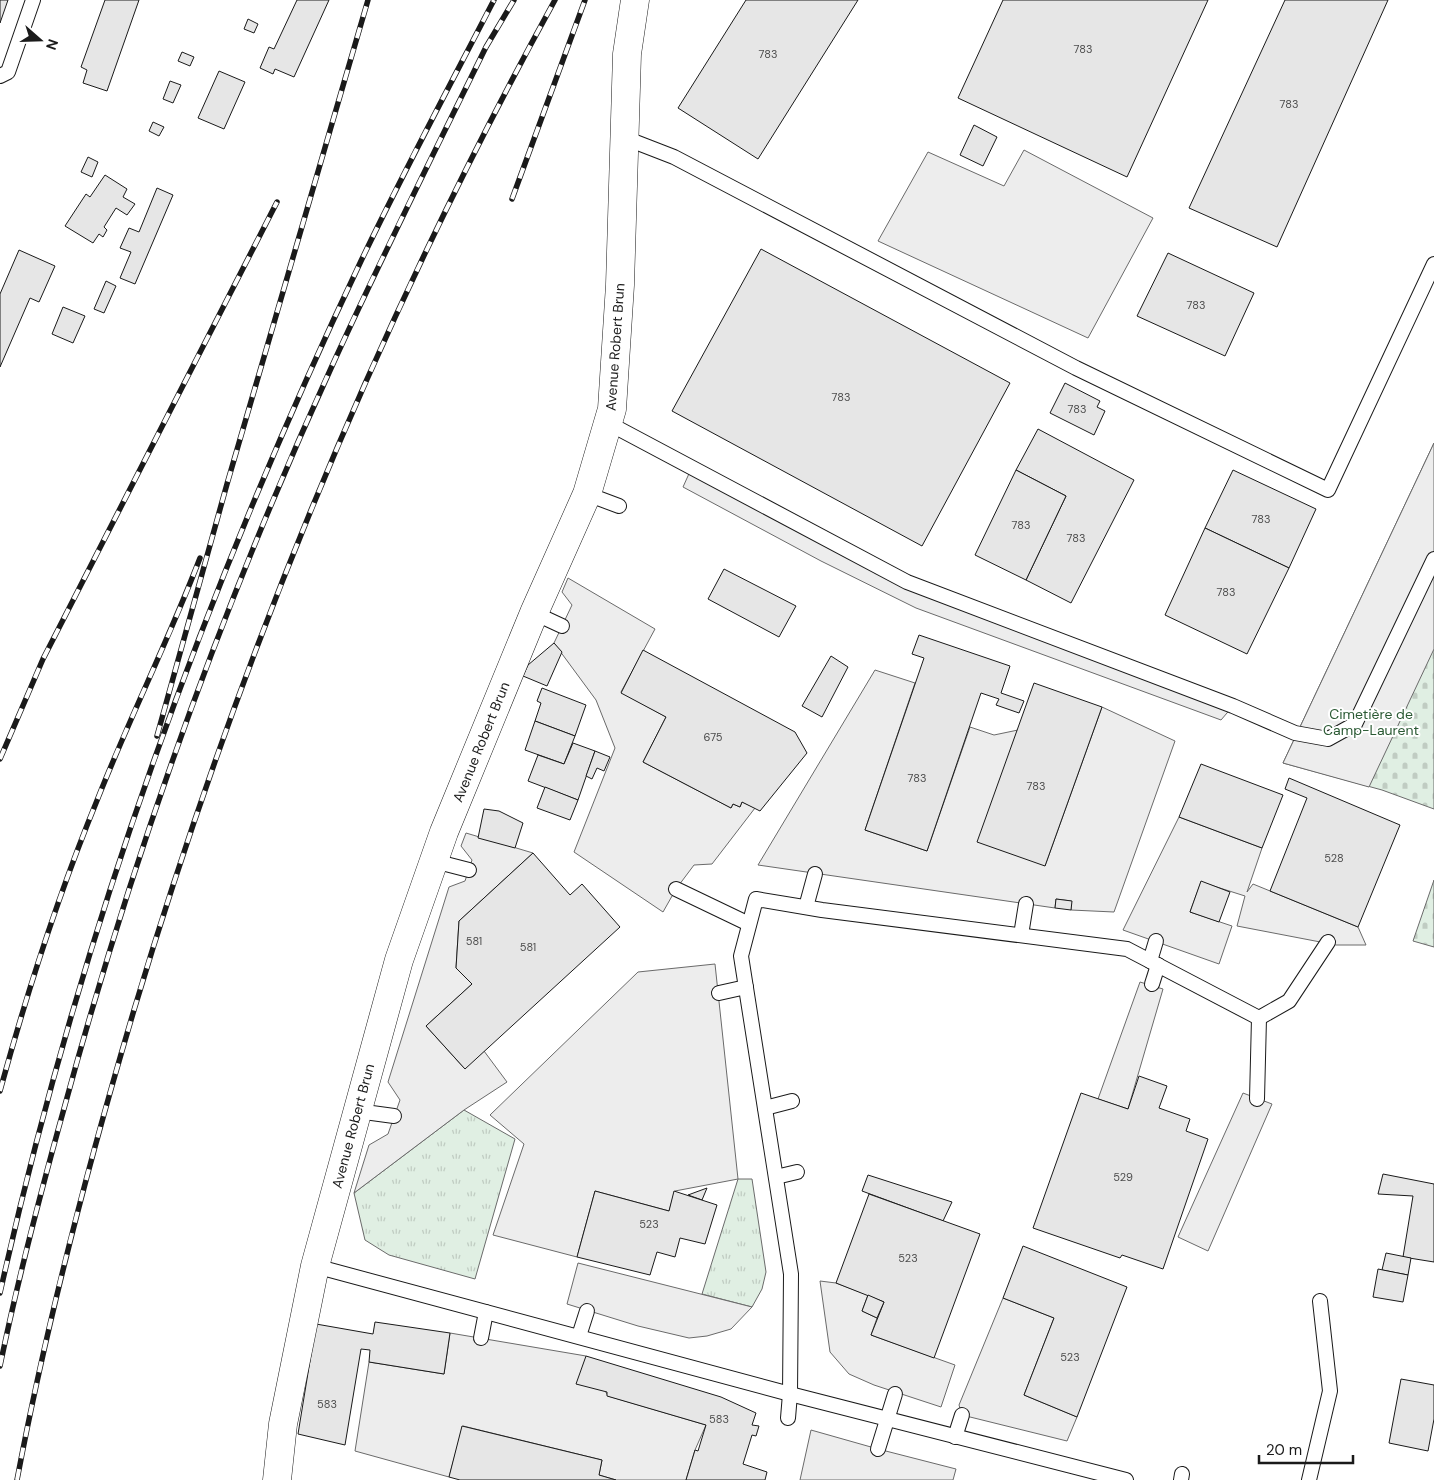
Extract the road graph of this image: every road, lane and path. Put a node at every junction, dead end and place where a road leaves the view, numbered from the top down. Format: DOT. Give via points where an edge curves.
graph roads {
  1 [pos="33,0"];
  2 [pos="635,0"];
  3 [pos="0,76"];
  4 [pos="625,138"];
  5 [pos="1434,264"];
  6 [pos="608,423"];
  7 [pos="586,494"];
  8 [pos="619,506"];
  9 [pos="1434,560"];
  10 [pos="534,613"];
  11 [pos="562,626"];
  12 [pos="434,861"];
  13 [pos="469,870"];
  14 [pos="815,874"];
  15 [pos="676,889"];
  16 [pos="1026,904"];
  17 [pos="806,907"];
  18 [pos="749,924"];
  19 [pos="1021,935"];
  20 [pos="1156,941"];
  21 [pos="1328,942"];
  22 [pos="1154,963"];
  23 [pos="1152,984"];
  24 [pos="746,987"];
  25 [pos="719,993"];
  26 [pos="1259,1018"];
  27 [pos="1257,1099"];
  28 [pos="792,1101"];
  29 [pos="765,1108"];
  30 [pos="357,1111"];
  31 [pos="394,1116"];
  32 [pos="797,1172"];
  33 [pos="776,1177"];
  34 [pos="315,1266"];
  35 [pos="1320,1301"];
  36 [pos="587,1311"];
  37 [pos="486,1312"];
  38 [pos="579,1336"];
  39 [pos="480,1338"];
  40 [pos="790,1394"];
  41 [pos="895,1394"];
  42 [pos="962,1415"];
  43 [pos="788,1418"];
  44 [pos="886,1419"];
  45 [pos="955,1437"];
  46 [pos="878,1450"];
  47 [pos="1107,1478"];
  48 [pos="278,1480"];
  49 [pos="1126,1480"];
  50 [pos="1309,1480"];
  1 -- 3 [label="lane" via="8,72"];
  2 -- 4 [label="street, Avenue Robert Brun" via="627,54"];
  4 -- 5 [label="lane" via="674,157 1076,368 1328,490"];
  4 -- 6 [label="street, Avenue Robert Brun" via="617,356"];
  6 -- 7 [label="street, Avenue Robert Brun"];
  6 -- 9 [label="lane" via="907,582 1233,706 1295,733 1328,739 1355,724"];
  7 -- 8 [label="lane"];
  7 -- 10 [label="street, Avenue Robert Brun"];
  10 -- 11 [label="lane"];
  10 -- 12 [label="street, Avenue Robert Brun"];
  12 -- 13 [label="lane"];
  12 -- 30 [label="street, Avenue Robert Brun" via="399,960"];
  14 -- 17 [label="lane"];
  15 -- 18 [label="lane"];
  16 -- 19 [label="lane"];
  17 -- 18 [label="lane" via="756,899"];
  17 -- 19 [label="lane"];
  18 -- 24 [label="lane" via="741,956"];
  19 -- 22 [label="lane" via="1127,948"];
  20 -- 22 [label="lane"];
  21 -- 26 [label="lane" via="1289,1001"];
  22 -- 23 [label="lane"];
  22 -- 26 [label="lane"];
  24 -- 25 [label="lane"];
  24 -- 29 [label="lane"];
  26 -- 27 [label="lane"];
  28 -- 29 [label="lane"];
  29 -- 33 [label="lane"];
  30 -- 31 [label="lane"];
  30 -- 34 [label="street, Avenue Robert Brun"];
  32 -- 33 [label="lane"];
  33 -- 40 [label="lane" via="792,1274"];
  34 -- 37 [label="lane"];
  34 -- 48 [label="street, Avenue Robert Brun" via="283,1424"];
  35 -- 50 [label="lane" via="1330,1391"];
  36 -- 38 [label="lane"];
  37 -- 38 [label="lane"];
  37 -- 39 [label="lane"];
  38 -- 40 [label="lane"];
  40 -- 43 [label="lane"];
  40 -- 44 [label="lane"];
  41 -- 44 [label="lane"];
  42 -- 45 [label="lane"];
  44 -- 45 [label="lane"];
  44 -- 46 [label="lane"];
  45 -- 47 [label="lane"];
  47 -- 49 [label="lane"];
}
